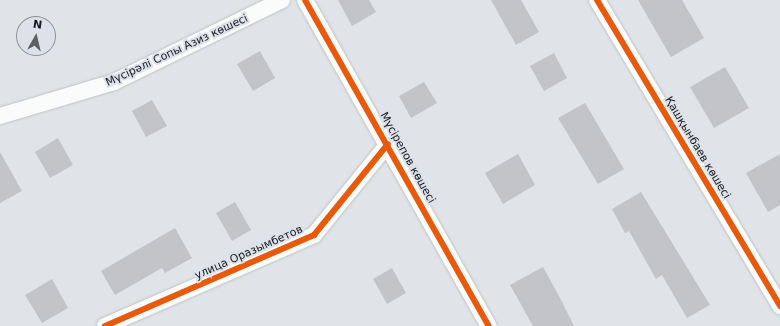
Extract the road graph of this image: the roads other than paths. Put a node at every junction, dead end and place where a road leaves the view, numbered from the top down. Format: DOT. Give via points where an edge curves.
graph roads {
  1 [pos="282,0"];
  2 [pos="305,0"];
  3 [pos="598,0"];
  4 [pos="0,116"];
  5 [pos="388,144"];
  6 [pos="780,306"];
  7 [pos="106,326"];
  8 [pos="489,326"];
  1 -- 4 [label="street, Мүсірәлі Сопы Азиз көшесі" via="114,82"];
  2 -- 5 [label="street, Мүсірепов көшесі"];
  3 -- 6 [label="street, Қашқынбаев көшесі"];
  5 -- 7 [label="street, улица Оразымбетов" via="314,235"];
  5 -- 8 [label="street, Мүсірепов көшесі"];
}
